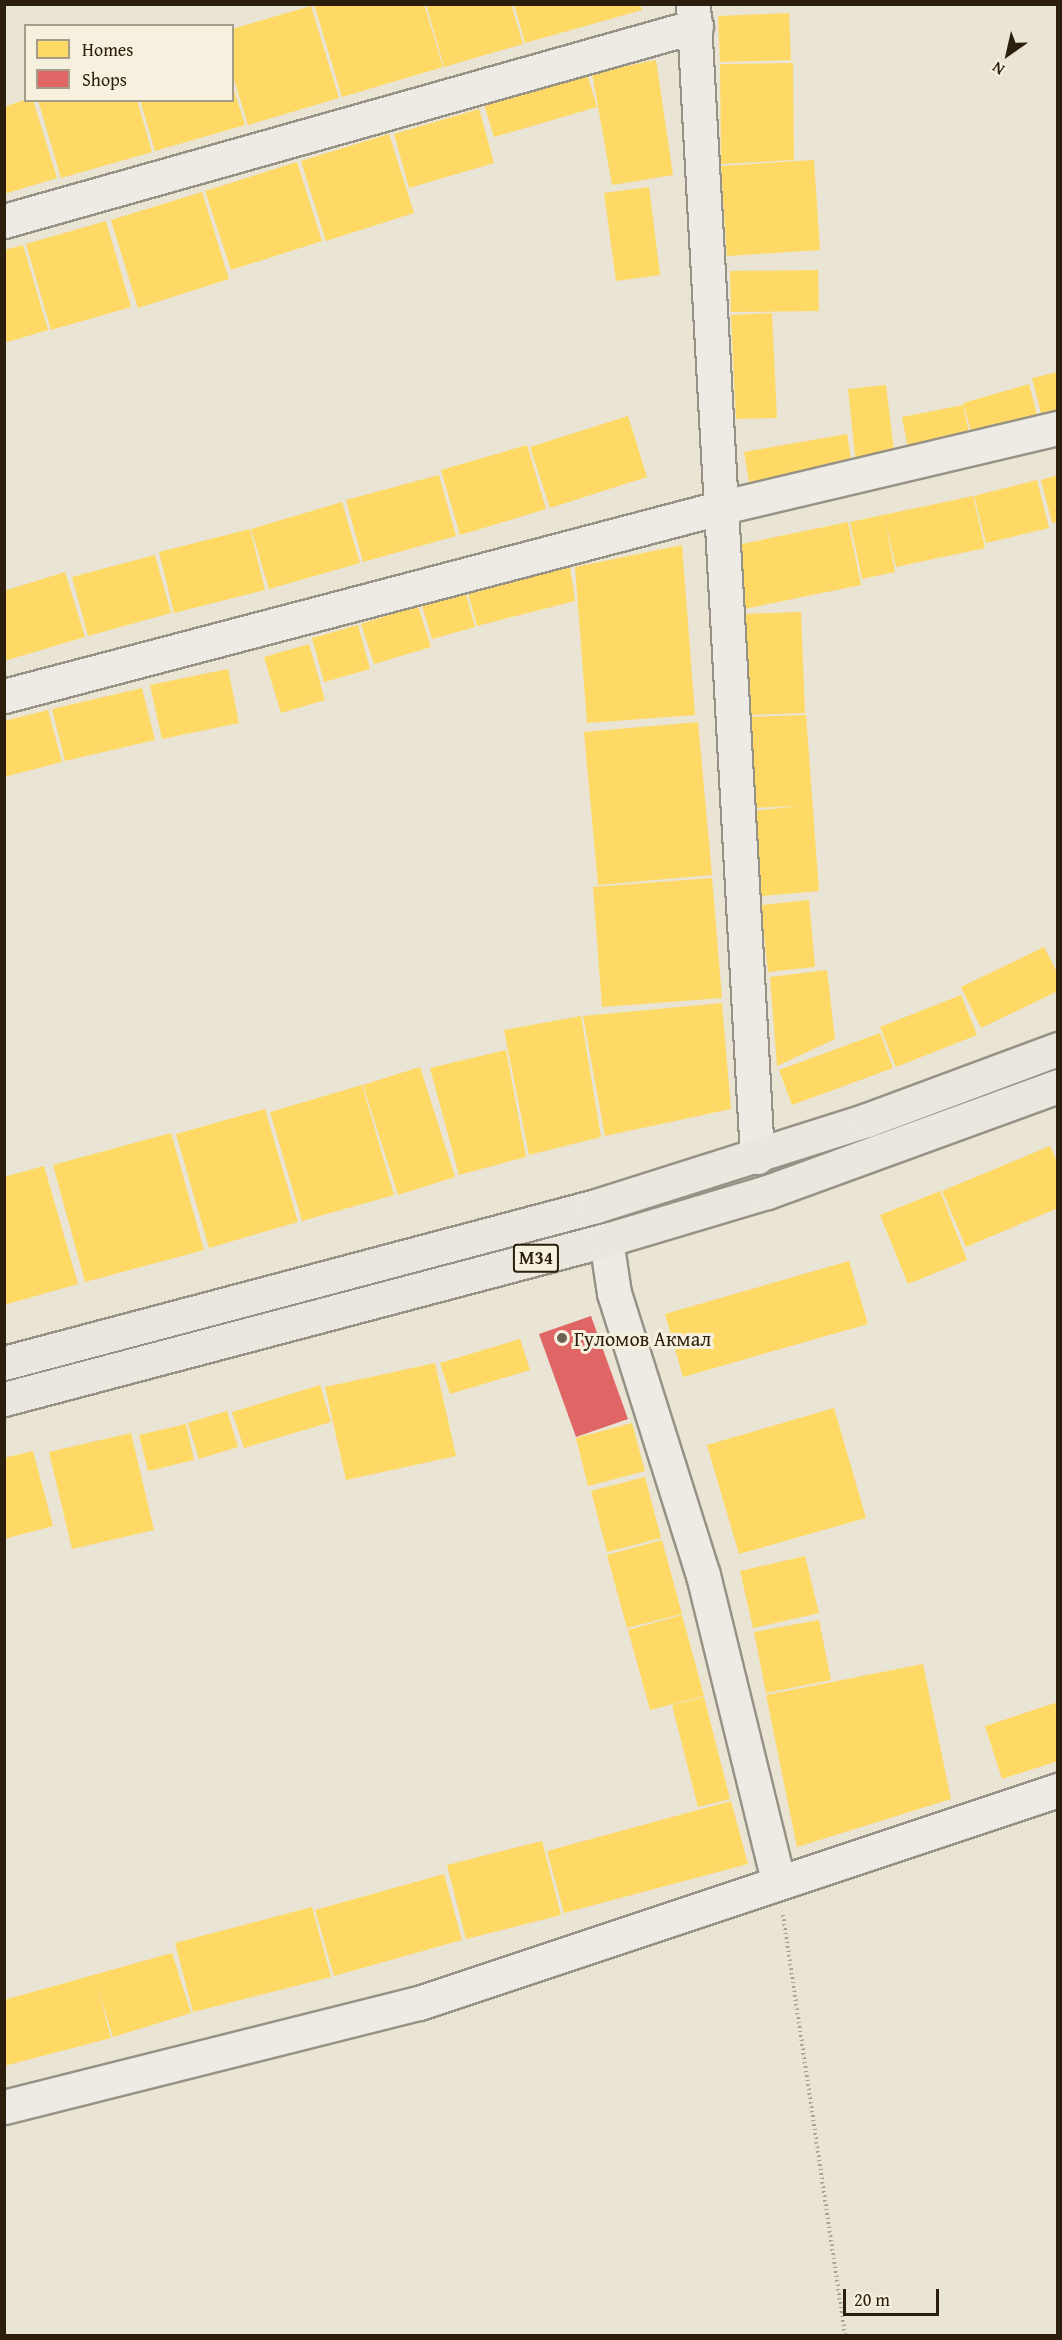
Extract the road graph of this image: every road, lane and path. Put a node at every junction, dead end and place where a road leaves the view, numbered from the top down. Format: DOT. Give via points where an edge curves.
graph roads {
  1 [pos="694,15"];
  2 [pos="4,221"];
  3 [pos="1058,428"];
  4 [pos="719,508"];
  5 [pos="4,696"];
  6 [pos="1058,1049"];
  7 [pos="1058,1086"];
  8 [pos="757,1157"];
  9 [pos="606,1240"];
  10 [pos="4,1363"];
  11 [pos="4,1399"];
  12 [pos="1058,1790"];
  13 [pos="778,1881"];
  14 [pos="4,2107"];
  15 [pos="845,2336"];
  1 -- 2 [label="street"];
  1 -- 4 [label="street"];
  3 -- 4 [label="street"];
  4 -- 5 [label="street"];
  4 -- 8 [label="street"];
  6 -- 8 [label="main road, M34"];
  7 -- 9 [label="main road, M34" via="767,1192"];
  8 -- 10 [label="main road, M34" via="596,1206"];
  9 -- 11 [label="main road, M34"];
  9 -- 13 [label="street" via="614,1293 703,1575"];
  12 -- 13 [label="street"];
  13 -- 14 [label="street" via="419,2003"];
  13 -- 15 [label="path"];
}
